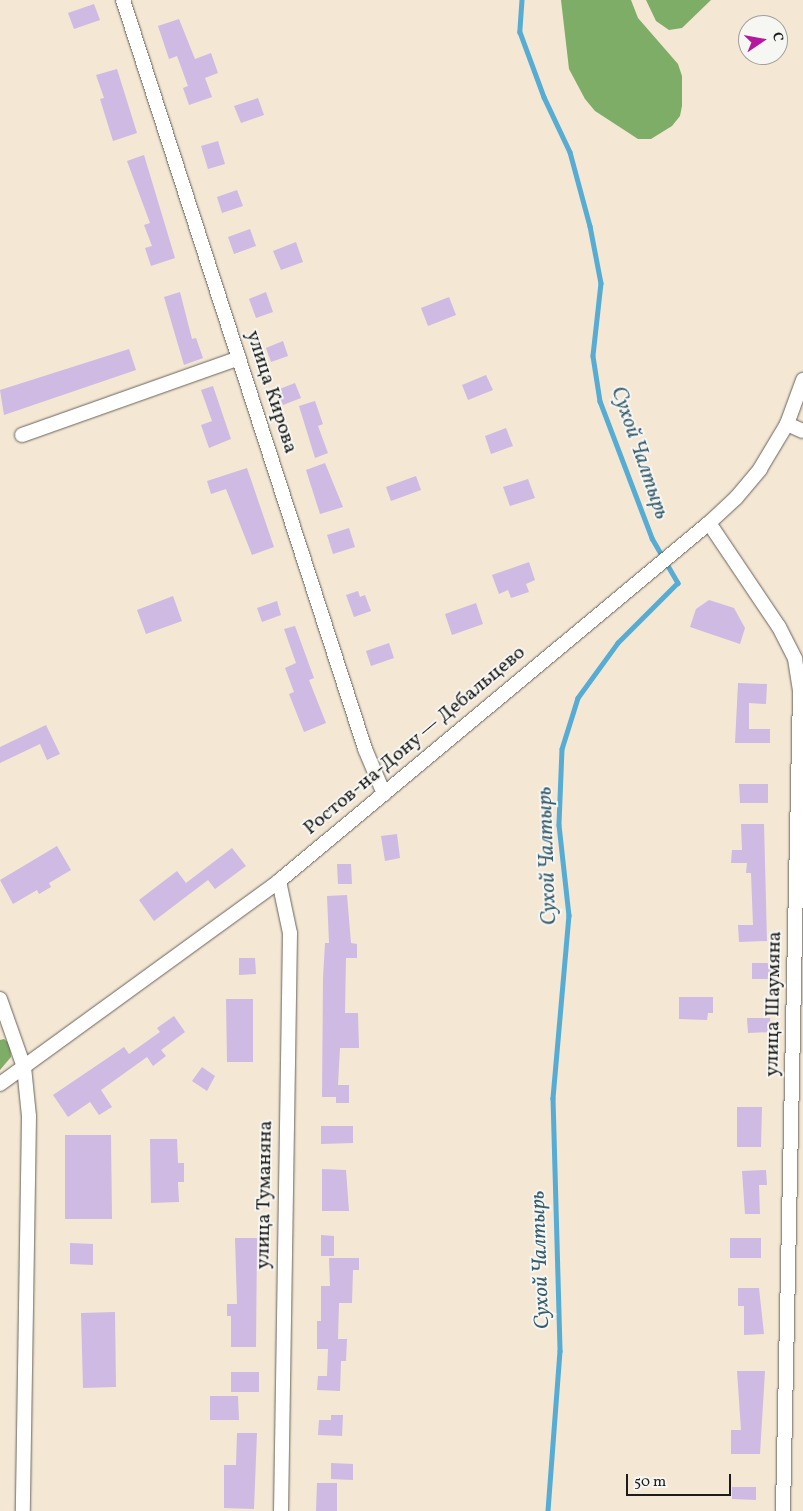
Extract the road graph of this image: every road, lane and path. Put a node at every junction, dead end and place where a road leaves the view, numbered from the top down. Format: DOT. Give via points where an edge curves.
graph roads {
  1 [pos="122,0"];
  2 [pos="239,358"];
  3 [pos="803,380"];
  4 [pos="787,424"];
  5 [pos="803,431"];
  6 [pos="22,435"];
  7 [pos="709,523"];
  8 [pos="384,794"];
  9 [pos="279,881"];
  10 [pos="0,999"];
  11 [pos="24,1067"];
  12 [pos="0,1084"];
  13 [pos="23,1511"];
  14 [pos="281,1511"];
  15 [pos="783,1511"];
  1 -- 2 [label="street, улица Кирова"];
  2 -- 6 [label="street"];
  2 -- 8 [label="street, улица Кирова" via="365,749"];
  3 -- 4 [label="street, Ростов-на-Дону — Дебальцево"];
  4 -- 5 [label="street"];
  4 -- 7 [label="street, Ростов-на-Дону — Дебальцево" via="760,469"];
  7 -- 8 [label="street, Ростов-на-Дону — Дебальцево"];
  7 -- 15 [label="street, улица Шаумяна" via="780,627 795,659 800,692"];
  8 -- 9 [label="street, Ростов-на-Дону — Дебальцево"];
  9 -- 11 [label="street, Ростов-на-Дону — Дебальцево"];
  9 -- 14 [label="street, улица Туманяна" via="290,933"];
  10 -- 11 [label="street"];
  11 -- 12 [label="street, Ростов-на-Дону — Дебальцево"];
  11 -- 13 [label="street" via="29,1116"];
}
